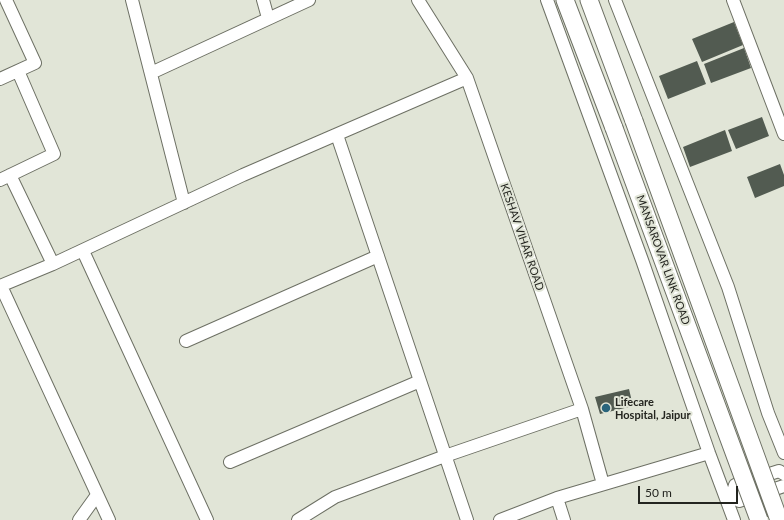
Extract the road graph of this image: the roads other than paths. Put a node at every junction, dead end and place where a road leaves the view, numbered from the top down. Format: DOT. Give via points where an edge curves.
graph roads {
  1 [pos="6,0"];
  2 [pos="132,0"];
  3 [pos="263,0"];
  4 [pos="309,0"];
  5 [pos="418,0"];
  6 [pos="547,0"];
  7 [pos="589,0"];
  8 [pos="615,0"];
  9 [pos="733,0"];
  10 [pos="567,5"];
  11 [pos="553,15"];
  12 [pos="268,18"];
  13 [pos="18,71"];
  14 [pos="151,73"];
  15 [pos="467,78"];
  16 [pos="0,79"];
  17 [pos="784,134"];
  18 [pos="337,135"];
  19 [pos="5,177"];
  20 [pos="184,203"];
  21 [pos="83,251"];
  22 [pos="378,256"];
  23 [pos="53,264"];
  24 [pos="1,286"];
  25 [pos="186,341"];
  26 [pos="420,381"];
  27 [pos="582,409"];
  28 [pos="709,453"];
  29 [pos="784,453"];
  30 [pos="445,456"];
  31 [pos="230,462"];
  32 [pos="784,474"];
  33 [pos="603,484"];
  34 [pos="784,486"];
  35 [pos="97,495"];
  36 [pos="729,496"];
  37 [pos="558,498"];
  38 [pos="79,520"];
  39 [pos="109,520"];
  40 [pos="208,520"];
  41 [pos="298,520"];
  42 [pos="467,520"];
  43 [pos="500,520"];
  44 [pos="564,520"];
  45 [pos="734,520"];
  46 [pos="759,520"];
  47 [pos="780,520"];
  1 -- 13 [label="street" via="35,62"];
  2 -- 14 [label="street"];
  3 -- 12 [label="street"];
  4 -- 12 [label="street"];
  5 -- 15 [label="street, KESHAV VIHAR ROAD"];
  6 -- 11 [label="street"];
  7 -- 47 [label="street, MANSAROVAR LINK ROAD, bridge"];
  8 -- 29 [label="street" via="728,287 768,413"];
  9 -- 17 [label="street"];
  10 -- 11 [label="street"];
  10 -- 46 [label="street, MANSAROVAR LINK ROAD, bridge"];
  11 -- 28 [label="street"];
  12 -- 14 [label="street"];
  13 -- 16 [label="street"];
  13 -- 19 [label="street" via="54,154"];
  14 -- 20 [label="street"];
  15 -- 18 [label="street"];
  15 -- 27 [label="street, KESHAV VIHAR ROAD"];
  18 -- 20 [label="street"];
  18 -- 22 [label="street"];
  19 -- 23 [label="street"];
  20 -- 21 [label="street"];
  21 -- 23 [label="street"];
  21 -- 40 [label="street"];
  22 -- 25 [label="street"];
  22 -- 26 [label="street"];
  23 -- 24 [label="street"];
  24 -- 35 [label="street"];
  26 -- 30 [label="street"];
  26 -- 31 [label="street"];
  27 -- 30 [label="street"];
  27 -- 33 [label="street, KESHAV VIHAR ROAD"];
  28 -- 33 [label="street"];
  28 -- 36 [label="street"];
  30 -- 41 [label="street" via="335,497"];
  30 -- 42 [label="street"];
  32 -- 36 [label="street" via="779,471 735,485"];
  33 -- 37 [label="street"];
  34 -- 36 [label="street" via="739,501"];
  35 -- 38 [label="street"];
  35 -- 39 [label="street"];
  36 -- 45 [label="street"];
  37 -- 43 [label="street"];
  37 -- 44 [label="street"];
}
